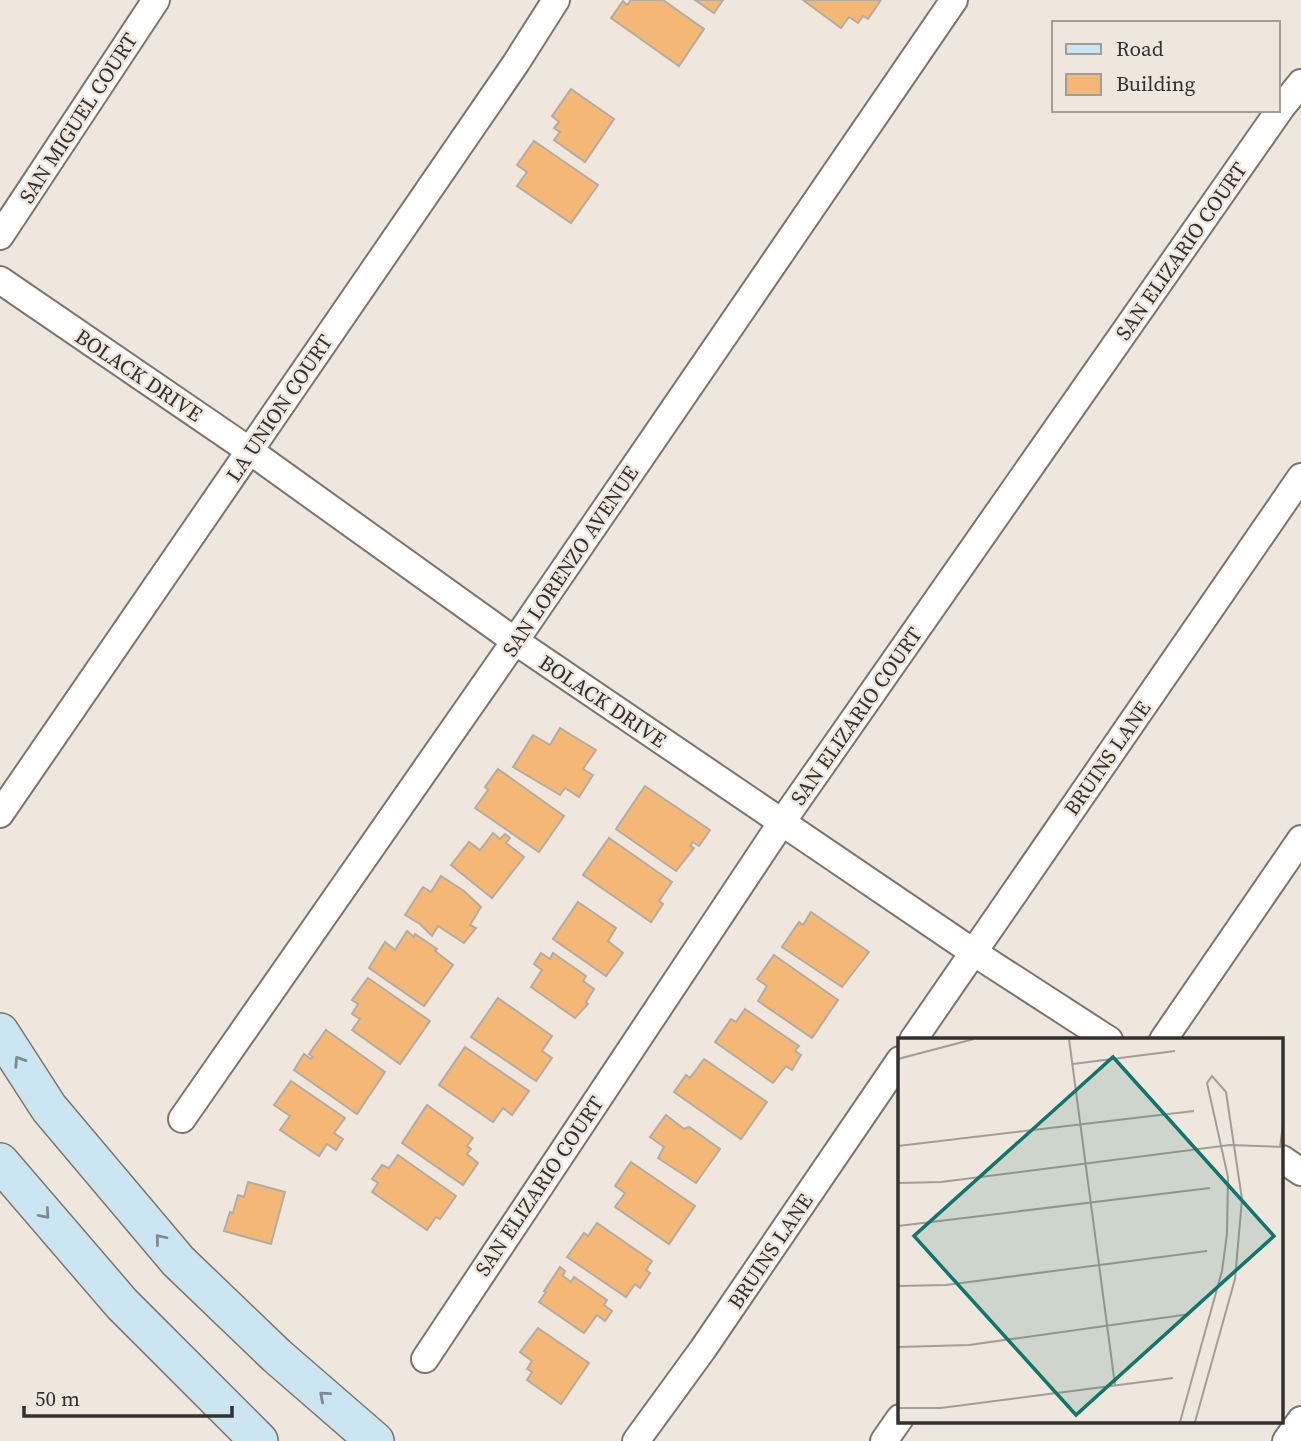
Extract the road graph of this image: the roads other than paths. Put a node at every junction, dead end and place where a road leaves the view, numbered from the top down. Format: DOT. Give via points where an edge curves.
graph roads {
  1 [pos="156,0"];
  2 [pos="556,0"];
  3 [pos="954,0"];
  4 [pos="1301,83"];
  5 [pos="0,236"];
  6 [pos="0,280"];
  7 [pos="250,451"];
  8 [pos="1301,477"];
  9 [pos="515,641"];
  10 [pos="0,814"];
  11 [pos="782,822"];
  12 [pos="1301,839"];
  13 [pos="973,952"];
  14 [pos="0,1032"];
  15 [pos="915,1038"];
  16 [pos="1106,1038"];
  17 [pos="1164,1038"];
  18 [pos="898,1063"];
  19 [pos="182,1119"];
  20 [pos="1284,1160"];
  21 [pos="0,1162"];
  22 [pos="1301,1172"];
  23 [pos="425,1359"];
  24 [pos="1301,1420"];
  25 [pos="898,1421"];
  26 [pos="260,1441"];
  27 [pos="375,1441"];
  28 [pos="636,1441"];
  29 [pos="884,1441"];
  30 [pos="1286,1441"];
  1 -- 5 [label="street, SAN MIGUEL COURT"];
  2 -- 7 [label="street, LA UNION COURT"];
  3 -- 9 [label="street, SAN LORENZO AVENUE"];
  4 -- 11 [label="street, SAN ELIZARIO COURT"];
  6 -- 7 [label="street, BOLACK DRIVE"];
  7 -- 9 [label="street, BOLACK DRIVE"];
  7 -- 10 [label="street, LA UNION COURT"];
  8 -- 13 [label="street, BRUINS LANE"];
  9 -- 11 [label="street, BOLACK DRIVE"];
  9 -- 19 [label="street, SAN LORENZO AVENUE"];
  11 -- 13 [label="street, BOLACK DRIVE"];
  11 -- 23 [label="street, SAN ELIZARIO COURT"];
  12 -- 17 [label="street"];
  13 -- 15 [label="street, BRUINS LANE"];
  13 -- 16 [label="street, BOLACK DRIVE"];
  27 -- 14 [label="street, one-way" via="178,1261 50,1108"];
  18 -- 28 [label="street, BRUINS LANE"];
  20 -- 22 [label="street"];
  21 -- 26 [label="street, one-way" via="122,1304"];
  24 -- 30 [label="street"];
  25 -- 29 [label="street"];
}
